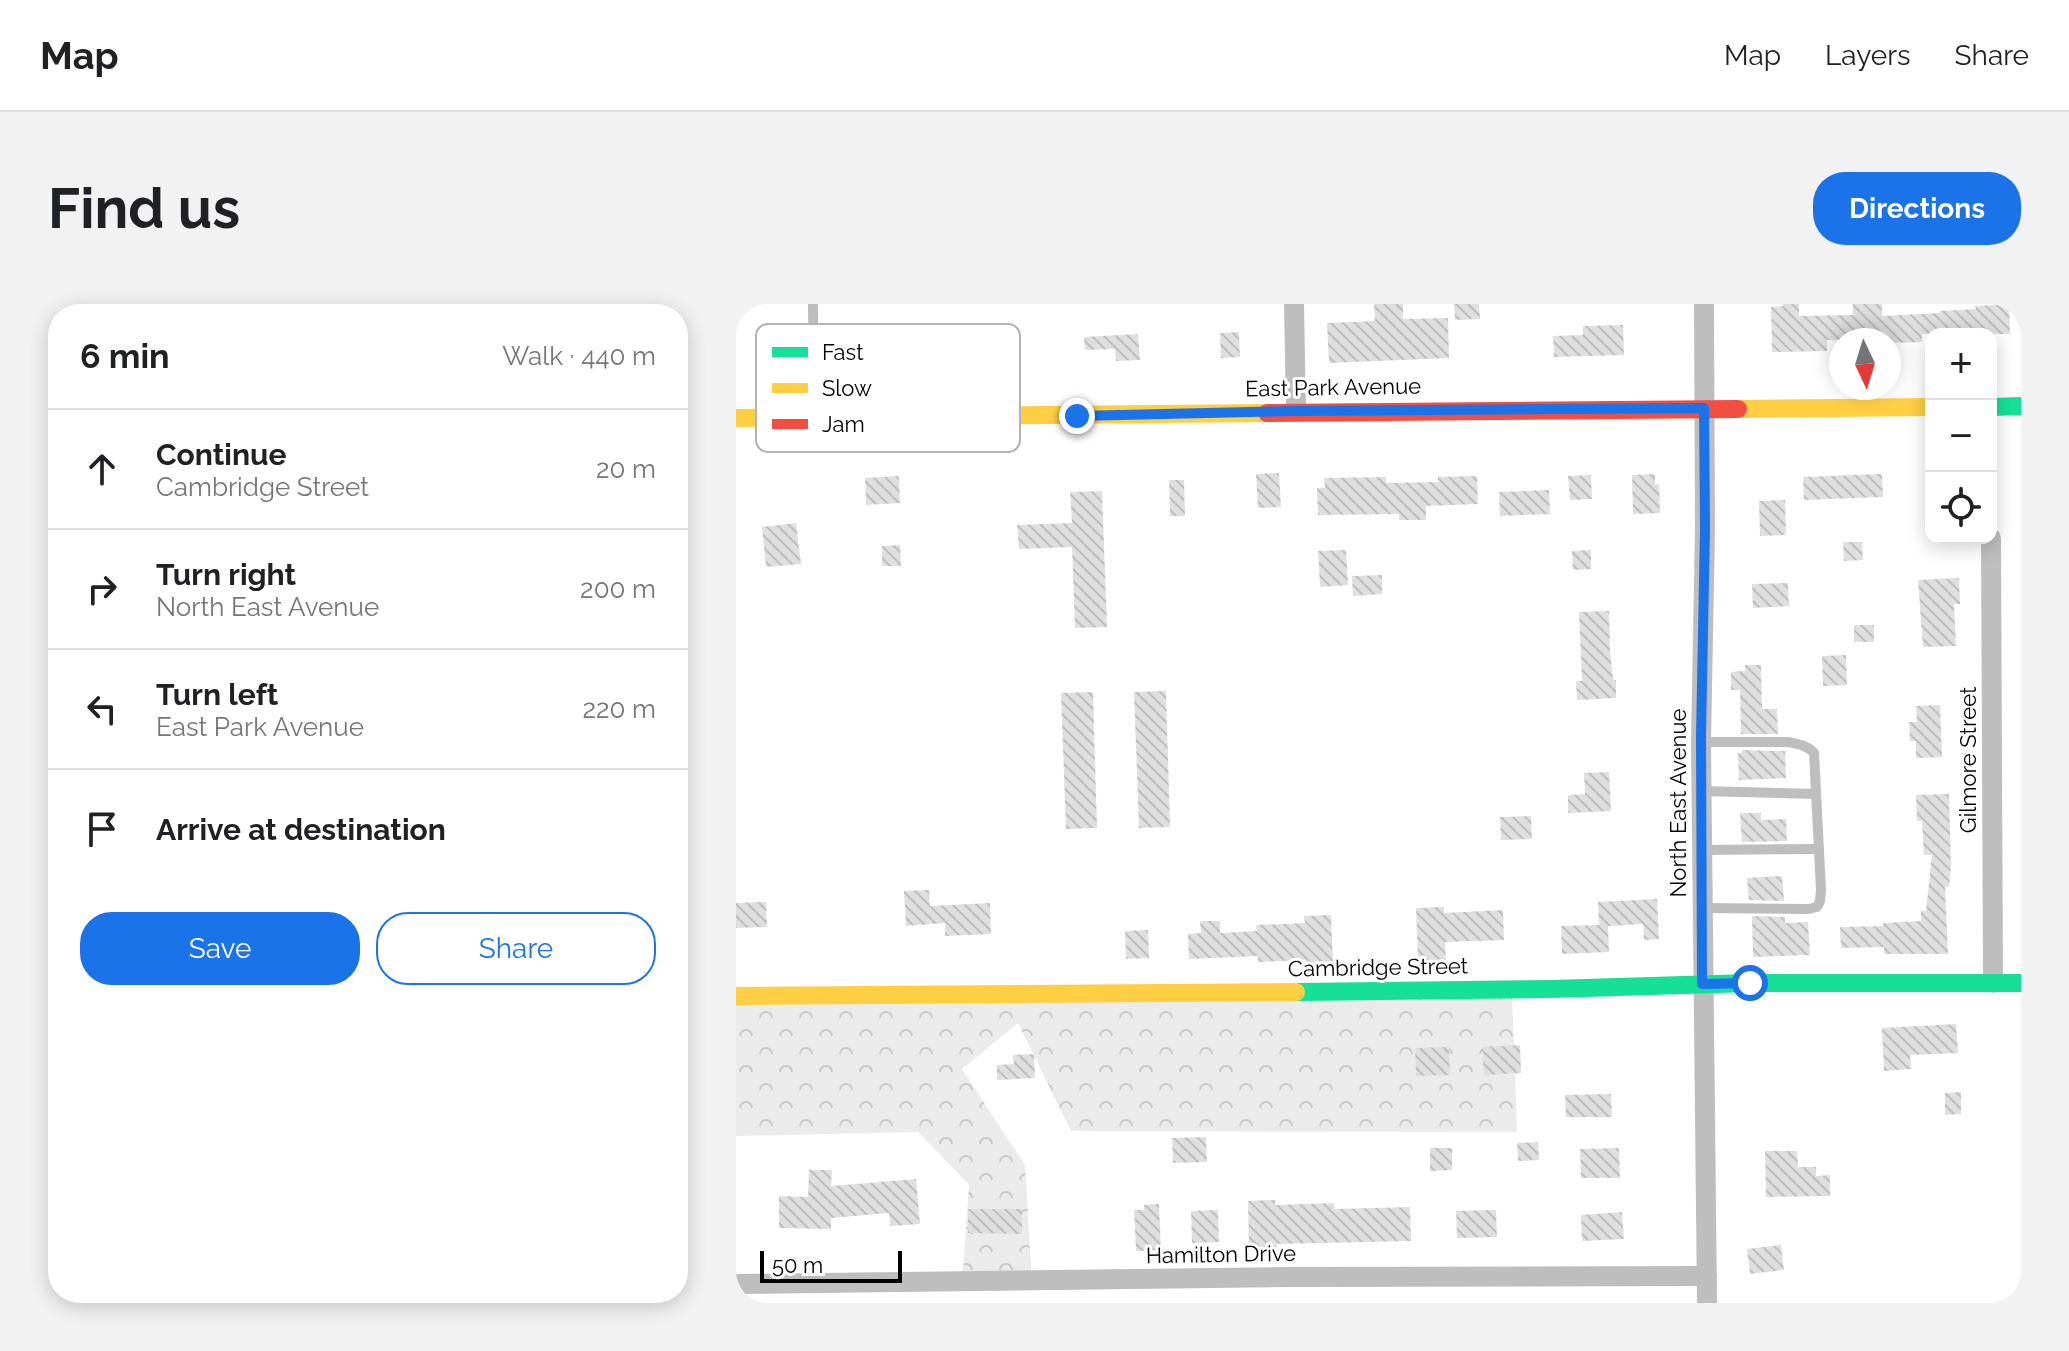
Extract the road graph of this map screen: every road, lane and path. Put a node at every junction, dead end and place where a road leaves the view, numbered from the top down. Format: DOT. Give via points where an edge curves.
graph roads {
  1 [pos="813,304"];
  2 [pos="1294,304"];
  3 [pos="1704,304"];
  4 [pos="813,324"];
  5 [pos="2021,406"];
  6 [pos="1925,407"];
  7 [pos="1997,407"];
  8 [pos="1704,408"];
  9 [pos="1296,411"];
  10 [pos="1020,416"];
  11 [pos="736,418"];
  12 [pos="756,418"];
  13 [pos="1991,544"];
  14 [pos="1701,742"];
  15 [pos="1701,791"];
  16 [pos="1816,794"];
  17 [pos="1819,849"];
  18 [pos="1701,850"];
  19 [pos="1702,908"];
  20 [pos="1993,983"];
  21 [pos="2021,983"];
  22 [pos="1702,984"];
  23 [pos="736,996"];
  24 [pos="1707,1276"];
  25 [pos="736,1284"];
  26 [pos="1707,1303"];
  1 -- 4 [label="lane"];
  2 -- 9 [label="street"];
  3 -- 8 [label="street, North East Avenue"];
  5 -- 7 [label="street"];
  6 -- 8 [label="street, East Park Avenue"];
  8 -- 9 [label="street, East Park Avenue"];
  8 -- 14 [label="street, North East Avenue"];
  9 -- 10 [label="street, East Park Avenue"];
  11 -- 12 [label="street, East Park Avenue"];
  13 -- 20 [label="street, Gilmore Street"];
  14 -- 15 [label="street, North East Avenue"];
  14 -- 16 [label="lane" via="1788,742 1809,748 1814,753"];
  15 -- 16 [label="lane"];
  15 -- 18 [label="street, North East Avenue"];
  16 -- 17 [label="lane"];
  17 -- 18 [label="lane"];
  17 -- 19 [label="lane" via="1817,907"];
  18 -- 19 [label="street, North East Avenue"];
  19 -- 22 [label="street, North East Avenue"];
  20 -- 21 [label="street, Cambridge Street"];
  20 -- 22 [label="street, Cambridge Street"];
  22 -- 23 [label="street, Cambridge Street"];
  22 -- 24 [label="street, North East Avenue"];
  24 -- 25 [label="street, Hamilton Drive"];
  24 -- 26 [label="street, North East Avenue"];
}
